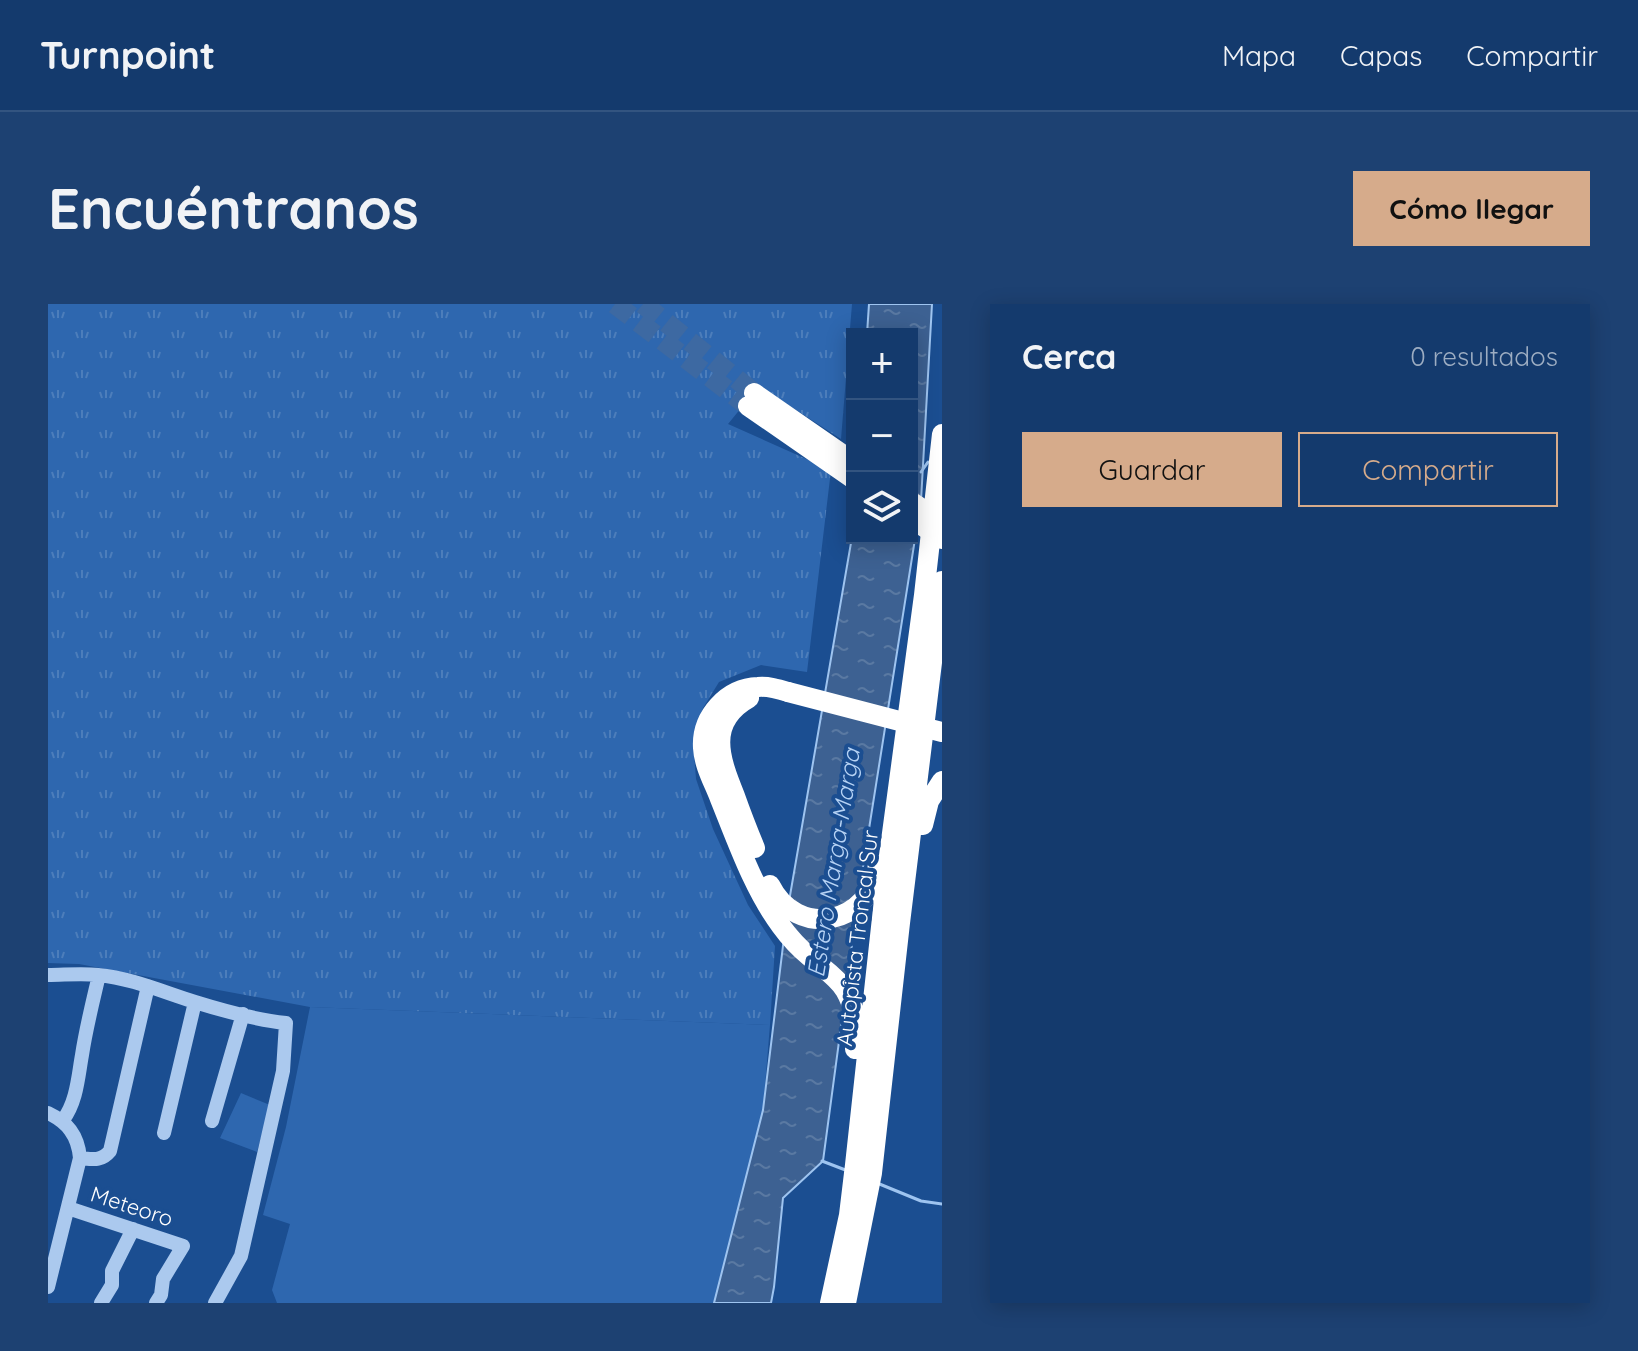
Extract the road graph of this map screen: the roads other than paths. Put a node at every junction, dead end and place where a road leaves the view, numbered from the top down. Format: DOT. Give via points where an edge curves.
graph roads {
  1 [pos="942,434"];
  2 [pos="846,457"];
  3 [pos="846,473"];
  4 [pos="918,506"];
  5 [pos="942,522"];
  6 [pos="918,523"];
  7 [pos="942,539"];
  8 [pos="942,581"];
  9 [pos="924,595"];
  10 [pos="782,690"];
  11 [pos="942,732"];
  12 [pos="942,781"];
  13 [pos="48,975"];
  14 [pos="99,975"];
  15 [pos="148,986"];
  16 [pos="195,1002"];
  17 [pos="243,1014"];
  18 [pos="48,1113"];
  19 [pos="63,1120"];
  20 [pos="212,1121"];
  21 [pos="164,1133"];
  22 [pos="80,1158"];
  23 [pos="857,1167"];
  24 [pos="68,1208"];
  25 [pos="850,1213"];
  26 [pos="133,1229"];
  27 [pos="48,1287"];
  28 [pos="101,1303"];
  29 [pos="156,1303"];
  30 [pos="215,1303"];
  31 [pos="827,1303"];
  32 [pos="846,1303"];
  1 -- 9 [label="highway, Autopista Troncal Sur"];
  2 -- 3 [label="highway" via="751,400"];
  4 -- 5 [label="highway, bridge"];
  6 -- 7 [label="highway, bridge"];
  8 -- 23 [label="highway, Autopista Troncal Sur" via="900,923"];
  9 -- 10 [label="highway" via="874,883 858,906 842,915 806,918 783,905 772,891 720,757 726,720 737,706 752,696"];
  9 -- 23 [label="highway, Autopista Troncal Sur" via="888,863"];
  10 -- 11 [label="highway, bridge"];
  10 -- 23 [label="highway" via="748,688 723,700 707,723 703,751 766,903 790,938 836,978 852,1005 857,1033"];
  12 -- 23 [label="highway" via="923,823 878,1150"];
  13 -- 14 [label="street"];
  14 -- 15 [label="street"];
  14 -- 19 [label="street" via="79,1079"];
  15 -- 16 [label="street"];
  15 -- 22 [label="street" via="110,1151 99,1159"];
  16 -- 17 [label="street"];
  16 -- 21 [label="street"];
  17 -- 20 [label="street"];
  17 -- 30 [label="street" via="286,1023 283,1071 241,1256"];
  18 -- 19 [label="street"];
  19 -- 22 [label="street" via="77,1141"];
  22 -- 24 [label="street"];
  23 -- 25 [label="highway, Autopista Troncal Sur"];
  23 -- 25 [label="highway"];
  24 -- 26 [label="street, Meteoro"];
  24 -- 27 [label="street"];
  25 -- 31 [label="highway, Autopista Troncal Sur"];
  25 -- 32 [label="highway, Autopista Troncal Sur"];
  26 -- 28 [label="street"];
  26 -- 29 [label="street, Meteoro" via="183,1246"];
}
